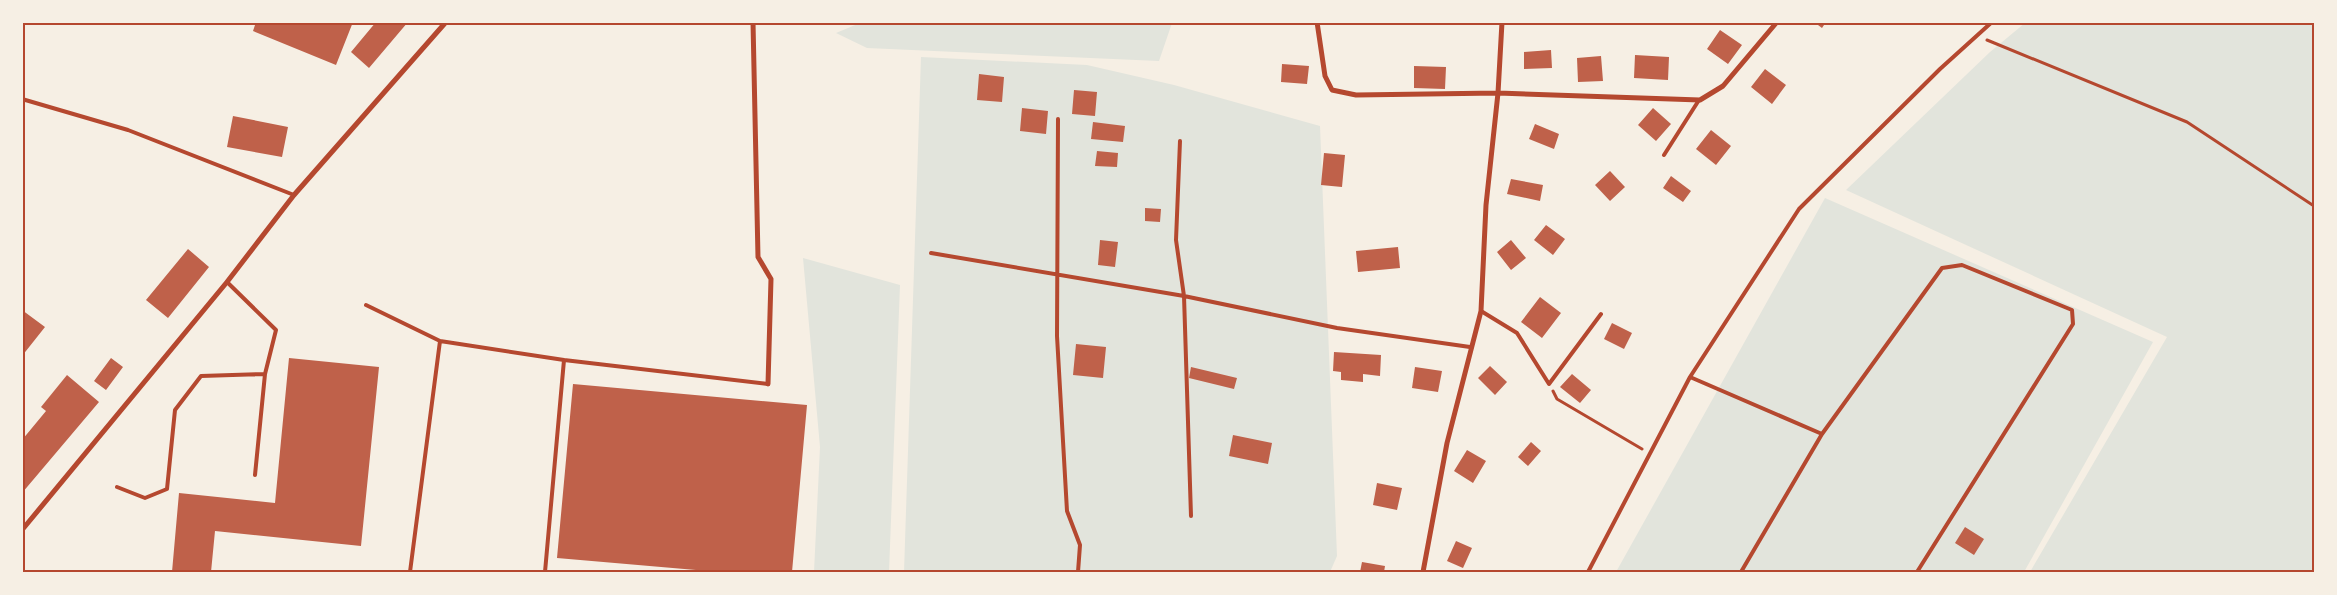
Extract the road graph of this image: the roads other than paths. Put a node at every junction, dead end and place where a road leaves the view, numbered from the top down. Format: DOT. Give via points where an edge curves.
graph roads {
  1 [pos="446,22"];
  2 [pos="753,22"];
  3 [pos="1317,22"];
  4 [pos="1502,22"];
  5 [pos="1777,22"];
  6 [pos="1992,22"];
  7 [pos="1498,93"];
  8 [pos="22,100"];
  9 [pos="1700,100"];
  10 [pos="1058,119"];
  11 [pos="1180,141"];
  12 [pos="1664,155"];
  13 [pos="294,195"];
  14 [pos="931,254"];
  15 [pos="1059,276"];
  16 [pos="227,282"];
  17 [pos="1184,296"];
  18 [pos="366,305"];
  19 [pos="1481,311"];
  20 [pos="1601,314"];
  21 [pos="440,341"];
  22 [pos="1470,347"];
  23 [pos="564,360"];
  24 [pos="265,374"];
  25 [pos="1690,377"];
  26 [pos="768,384"];
  27 [pos="1822,434"];
  28 [pos="254,475"];
  29 [pos="117,487"];
  30 [pos="1192,516"];
  31 [pos="22,530"];
  32 [pos="262,572"];
  33 [pos="296,572"];
  34 [pos="410,572"];
  35 [pos="545,572"];
  36 [pos="1078,572"];
  37 [pos="1423,572"];
  38 [pos="1588,572"];
  39 [pos="1742,572"];
  40 [pos="1917,572"];
  1 -- 13 [label="street"];
  2 -- 26 [label="street" via="758,257 771,279"];
  3 -- 7 [label="street" via="1324,76 1332,90 1356,95"];
  4 -- 7 [label="street"];
  5 -- 9 [label="street" via="1723,86"];
  6 -- 25 [label="lane" via="1799,209"];
  7 -- 9 [label="street"];
  7 -- 19 [label="street" via="1486,205"];
  8 -- 13 [label="lane" via="128,130"];
  9 -- 12 [label="lane"];
  10 -- 15 [label="lane"];
  11 -- 17 [label="lane" via="1176,240"];
  13 -- 16 [label="street"];
  14 -- 15 [label="lane"];
  15 -- 17 [label="lane"];
  15 -- 36 [label="lane" via="1058,336 1067,511 1080,545"];
  16 -- 24 [label="lane" via="276,330"];
  16 -- 31 [label="street"];
  17 -- 22 [label="lane" via="1337,328"];
  17 -- 30 [label="lane"];
  18 -- 21 [label="lane"];
  19 -- 20 [label="lane" via="1517,333 1549,384"];
  19 -- 22 [label="street"];
  21 -- 23 [label="lane"];
  21 -- 34 [label="lane"];
  22 -- 37 [label="street" via="1447,443"];
  23 -- 26 [label="lane"];
  23 -- 35 [label="lane"];
  24 -- 28 [label="lane"];
  24 -- 29 [label="lane" via="202,376 175,410 167,490 145,498"];
  25 -- 27 [label="lane"];
  25 -- 38 [label="lane"];
  27 -- 39 [label="lane"];
  27 -- 40 [label="lane" via="1942,268 1962,265 2072,310 2072,324"];
  32 -- 33 [label="lane"];
}
